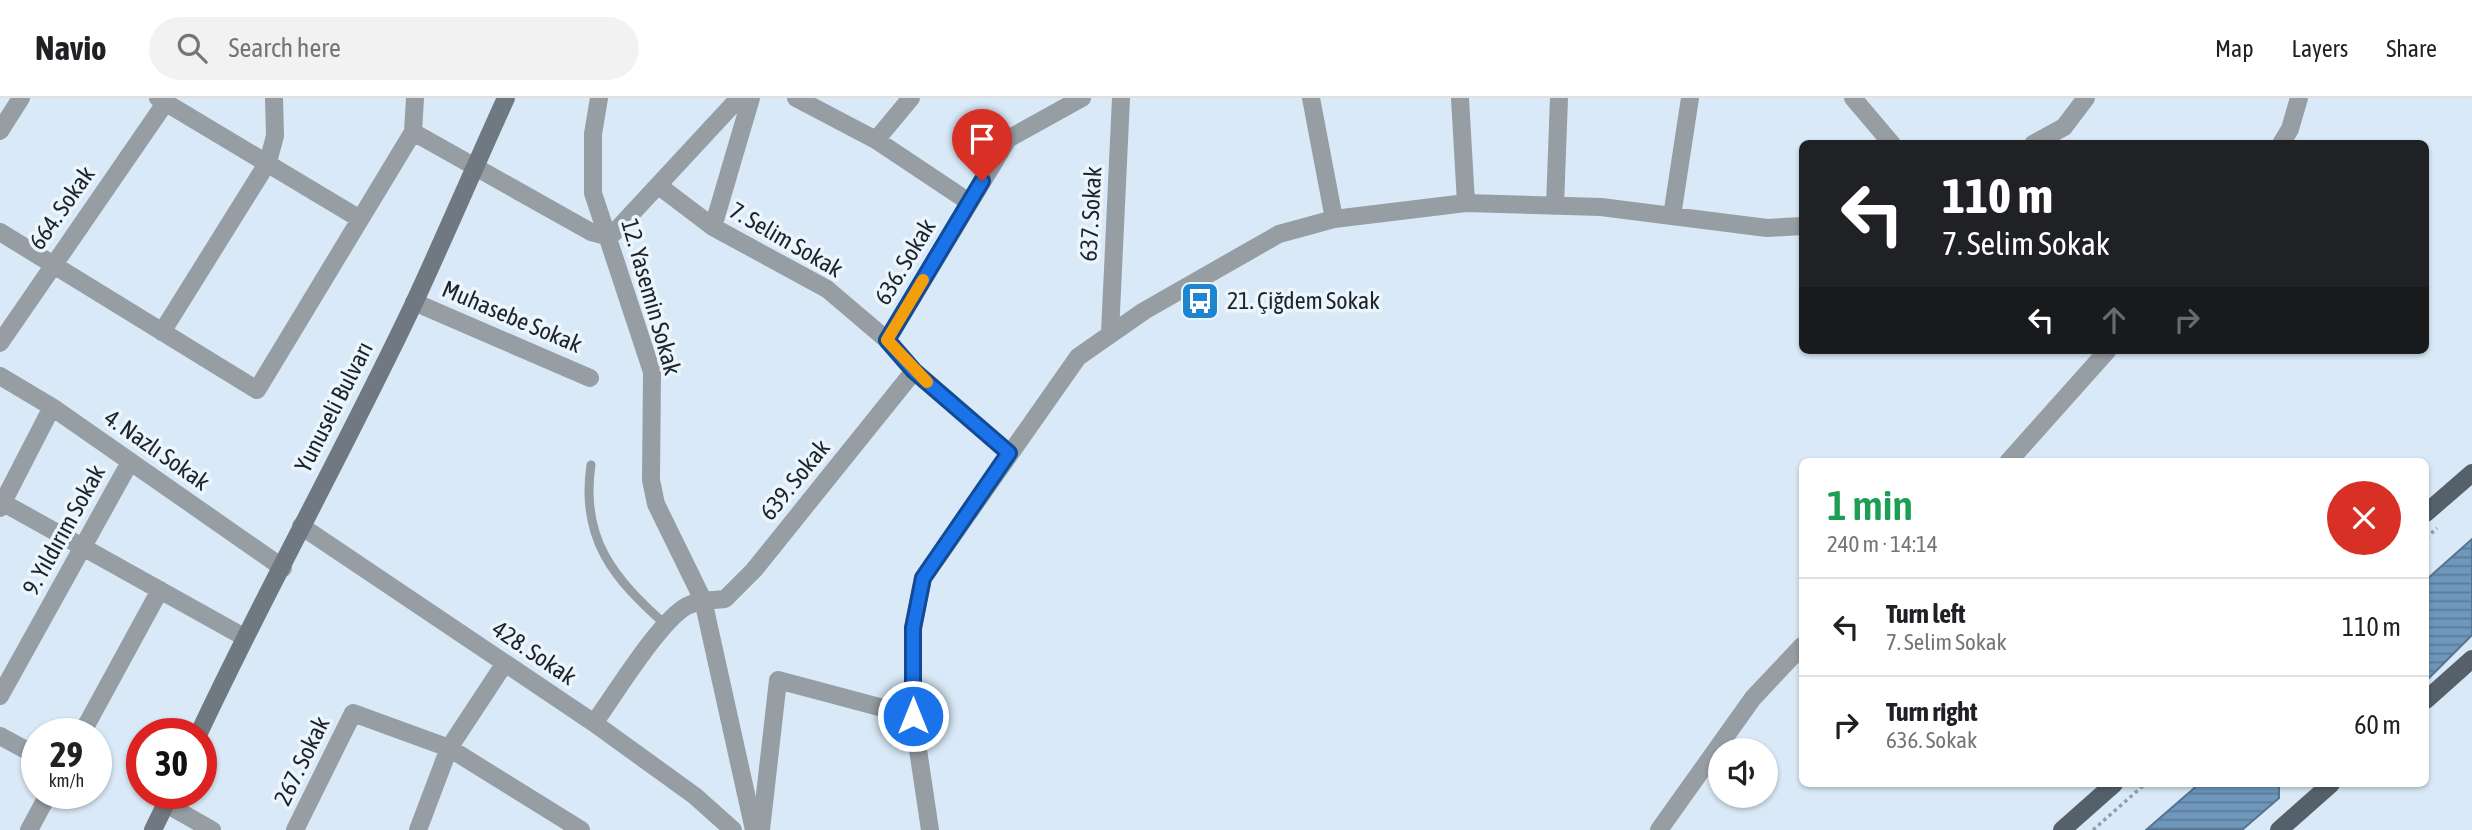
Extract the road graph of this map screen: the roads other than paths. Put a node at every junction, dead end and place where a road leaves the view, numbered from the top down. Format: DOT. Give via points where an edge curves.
graph roads {
  1 [pos="21,98"];
  2 [pos="274,98"];
  3 [pos="415,98"];
  4 [pos="506,98"];
  5 [pos="599,98"];
  6 [pos="739,98"];
  7 [pos="751,98"];
  8 [pos="796,98"];
  9 [pos="911,98"];
  10 [pos="1082,98"];
  11 [pos="1121,98"];
  12 [pos="1311,98"];
  13 [pos="1460,98"];
  14 [pos="1559,98"];
  15 [pos="1690,98"];
  16 [pos="1853,98"];
  17 [pos="2086,98"];
  18 [pos="2299,98"];
  19 [pos="162,100"];
  20 [pos="0,131"];
  21 [pos="413,132"];
  22 [pos="876,140"];
  23 [pos="1889,140"];
  24 [pos="2040,140"];
  25 [pos="2283,140"];
  26 [pos="268,162"];
  27 [pos="474,167"];
  28 [pos="659,186"];
  29 [pos="969,202"];
  30 [pos="1466,203"];
  31 [pos="1555,206"];
  32 [pos="1672,216"];
  33 [pos="360,219"];
  34 [pos="1334,219"];
  35 [pos="1799,226"];
  36 [pos="713,227"];
  37 [pos="0,232"];
  38 [pos="610,237"];
  39 [pos="53,264"];
  40 [pos="414,302"];
  41 [pos="162,332"];
  42 [pos="1110,333"];
  43 [pos="887,340"];
  44 [pos="0,343"];
  45 [pos="2104,354"];
  46 [pos="914,371"];
  47 [pos="0,376"];
  48 [pos="590,378"];
  49 [pos="52,407"];
  50 [pos="1009,453"];
  51 [pos="2012,458"];
  52 [pos="131,462"];
  53 [pos="591,466"];
  54 [pos="2472,473"];
  55 [pos="1,504"];
  56 [pos="2429,510"];
  57 [pos="301,526"];
  58 [pos="83,547"];
  59 [pos="283,568"];
  60 [pos="160,590"];
  61 [pos="703,600"];
  62 [pos="667,625"];
  63 [pos="244,637"];
  64 [pos="1799,649"];
  65 [pos="2472,659"];
  66 [pos="505,663"];
  67 [pos="0,696"];
  68 [pos="2429,697"];
  69 [pos="913,716"];
  70 [pos="90,718"];
  71 [pos="206,718"];
  72 [pos="594,723"];
  73 [pos="0,736"];
  74 [pos="21,747"];
  75 [pos="449,748"];
  76 [pos="2111,787"];
  77 [pos="2328,787"];
  78 [pos="40,809"];
  79 [pos="163,809"];
  80 [pos="183,809"];
  81 [pos="422,828"];
  82 [pos="29,830"];
  83 [pos="153,830"];
  84 [pos="212,830"];
  85 [pos="295,830"];
  86 [pos="581,830"];
  87 [pos="733,830"];
  88 [pos="754,830"];
  89 [pos="761,830"];
  90 [pos="930,830"];
  91 [pos="1659,830"];
  92 [pos="2062,830"];
  93 [pos="2279,830"];
  1 -- 20 [label="street"];
  2 -- 26 [label="street" via="275,136"];
  3 -- 21 [label="street"];
  4 -- 27 [label="main road, Yunuseli Bulvarı"];
  5 -- 38 [label="street, 12. Yasemin Sokak" via="593,134 593,192"];
  6 -- 28 [label="street"];
  7 -- 36 [label="street"];
  8 -- 22 [label="street"];
  9 -- 22 [label="street"];
  10 -- 29 [label="street, 636. Sokak" via="1008,139"];
  11 -- 42 [label="street, 637. Sokak"];
  12 -- 34 [label="street"];
  13 -- 30 [label="street"];
  14 -- 31 [label="street"];
  15 -- 32 [label="street"];
  16 -- 23 [label="street"];
  17 -- 24 [label="street" via="2064,127"];
  18 -- 25 [label="street"];
  19 -- 26 [label="street"];
  19 -- 39 [label="street, 664. Sokak"];
  21 -- 27 [label="street"];
  21 -- 33 [label="street"];
  22 -- 29 [label="street"];
  26 -- 33 [label="street"];
  26 -- 41 [label="street"];
  27 -- 38 [label="street" via="591,232"];
  27 -- 40 [label="main road, Yunuseli Bulvarı"];
  28 -- 36 [label="street, 7. Selim Sokak"];
  28 -- 38 [label="street"];
  29 -- 43 [label="street, 636. Sokak"];
  30 -- 31 [label="street"];
  30 -- 34 [label="street"];
  31 -- 32 [label="street"];
  32 -- 35 [label="street" via="1767,228"];
  33 -- 41 [label="street" via="257,390"];
  34 -- 42 [label="street" via="1279,234"];
  36 -- 43 [label="street, 7. Selim Sokak" via="827,289"];
  37 -- 39 [label="street"];
  38 -- 61 [label="street, 12. Yasemin Sokak" via="652,372 651,480 656,504"];
  39 -- 41 [label="street"];
  39 -- 44 [label="street, 664. Sokak"];
  40 -- 48 [label="street, Muhasebe Sokak"];
  40 -- 57 [label="main road, Yunuseli Bulvarı"];
  42 -- 50 [label="street" via="1078,357"];
  43 -- 46 [label="street, 7. Selim Sokak"];
  45 -- 51 [label="street"];
  46 -- 50 [label="street, 7. Selim Sokak"];
  46 -- 61 [label="street, 639. Sokak" via="754,570 724,599"];
  47 -- 49 [label="street, 4. Nazlı Sokak"];
  49 -- 52 [label="street, 4. Nazlı Sokak"];
  49 -- 55 [label="street"];
  50 -- 69 [label="street" via="923,578 913,628"];
  52 -- 58 [label="street, 9. Yıldırım Sokak"];
  52 -- 59 [label="street, 4. Nazlı Sokak"];
  53 -- 62 [label="lane" via="589,507 597,544 612,569"];
  54 -- 56 [label="main road"];
  55 -- 58 [label="street"];
  57 -- 59 [label="main road, Yunuseli Bulvarı"];
  57 -- 66 [label="street, 428. Sokak"];
  58 -- 60 [label="street"];
  58 -- 67 [label="street, 9. Yıldırım Sokak"];
  59 -- 63 [label="main road, Yunuseli Bulvarı"];
  60 -- 63 [label="street"];
  60 -- 70 [label="street"];
  61 -- 62 [label="street, 639. Sokak" via="685,606"];
  61 -- 88 [label="street, 12. Yasemin Sokak"];
  62 -- 72 [label="street, 639. Sokak"];
  63 -- 71 [label="main road, Yunuseli Bulvarı"];
  64 -- 91 [label="street" via="1753,698"];
  65 -- 68 [label="main road"];
  66 -- 72 [label="street, 428. Sokak"];
  66 -- 75 [label="street"];
  69 -- 89 [label="street" via="778,680"];
  69 -- 90 [label="street"];
  72 -- 87 [label="street, 428. Sokak" via="695,796"];
  73 -- 74 [label="street"];
  75 -- 81 [label="street"];
  75 -- 85 [label="street, 267. Sokak" via="354,713"];
  75 -- 86 [label="street"];
  76 -- 92 [label="main road"];
  77 -- 93 [label="main road"];
  78 -- 82 [label="street"];
  79 -- 83 [label="main road"];
  80 -- 84 [label="street"];
}
